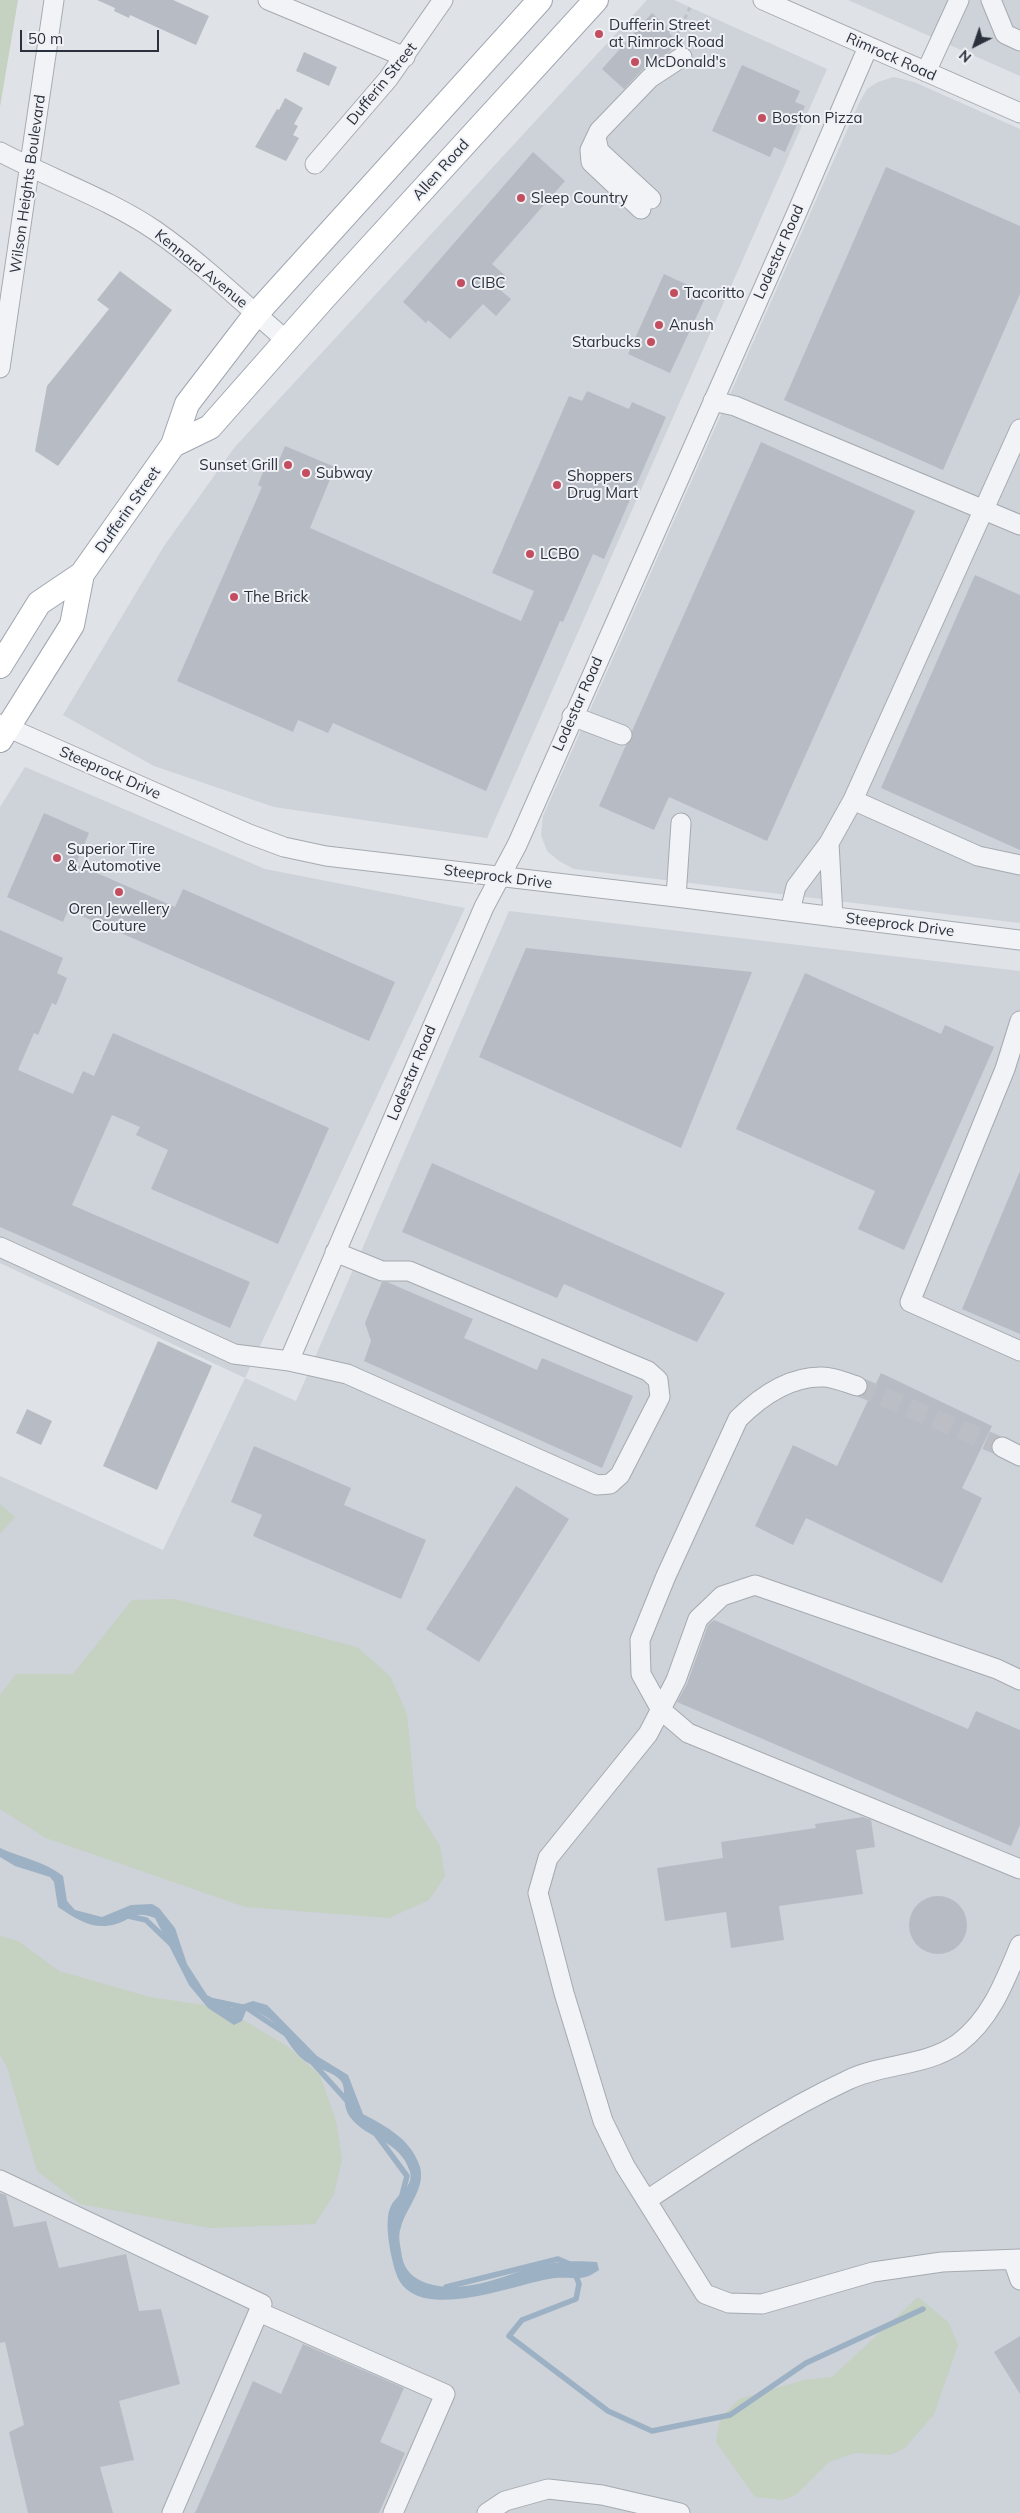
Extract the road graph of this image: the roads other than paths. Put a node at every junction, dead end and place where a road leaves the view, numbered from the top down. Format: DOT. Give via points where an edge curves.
graph roads {
  1 [pos="54,0"];
  2 [pos="268,0"];
  3 [pos="443,0"];
  4 [pos="540,0"];
  5 [pos="596,0"];
  6 [pos="763,0"];
  7 [pos="959,0"];
  8 [pos="992,0"];
  9 [pos="1020,41"];
  10 [pos="868,47"];
  11 [pos="405,56"];
  12 [pos="682,57"];
  13 [pos="926,72"];
  14 [pos="1020,113"];
  15 [pos="0,152"];
  16 [pos="315,164"];
  17 [pos="30,168"];
  18 [pos="646,204"];
  19 [pos="256,314"];
  20 [pos="287,341"];
  21 [pos="0,368"];
  22 [pos="713,401"];
  23 [pos="1020,429"];
  24 [pos="173,445"];
  25 [pos="985,509"];
  26 [pos="1020,525"];
  27 [pos="82,574"];
  28 [pos="0,666"];
  29 [pos="572,716"];
  30 [pos="3,730"];
  31 [pos="622,735"];
  32 [pos="853,800"];
  33 [pos="681,823"];
  34 [pos="829,843"];
  35 [pos="1020,865"];
  36 [pos="499,877"];
  37 [pos="676,897"];
  38 [pos="790,911"];
  39 [pos="833,916"];
  40 [pos="1020,940"];
  41 [pos="1020,1021"];
  42 [pos="0,1247"];
  43 [pos="335,1252"];
  44 [pos="1020,1351"];
  45 [pos="289,1361"];
  46 [pos="857,1386"];
  47 [pos="1002,1447"];
  48 [pos="1020,1456"];
  49 [pos="1020,1680"];
  50 [pos="661,1710"];
  51 [pos="1020,1869"];
  52 [pos="1020,1945"];
  53 [pos="0,2180"];
  54 [pos="646,2200"];
  55 [pos="1016,2259"];
  56 [pos="1020,2280"];
  57 [pos="259,2312"];
  58 [pos="172,2513"];
  59 [pos="393,2513"];
  60 [pos="486,2513"];
  61 [pos="680,2513"];
  1 -- 17 [label="street, Wilson Heights Boulevard"];
  2 -- 11 [label="street"];
  3 -- 11 [label="street, Dufferin Street"];
  4 -- 19 [label="main road"];
  5 -- 20 [label="main road, Allen Road"];
  6 -- 10 [label="street, Rimrock Road"];
  7 -- 13 [label="street"];
  8 -- 9 [label="street" via="1005,34"];
  10 -- 13 [label="street, Rimrock Road"];
  10 -- 22 [label="street, Lodestar Road"];
  11 -- 16 [label="street, Dufferin Street"];
  12 -- 18 [label="street" via="650,78 596,137 590,150 591,162"];
  13 -- 14 [label="street, Rimrock Road"];
  15 -- 17 [label="street, Kennard Avenue"];
  17 -- 19 [label="street, Kennard Avenue" via="156,231 207,270"];
  17 -- 21 [label="street, Wilson Heights Boulevard"];
  19 -- 20 [label="street, Kennard Avenue"];
  19 -- 24 [label="main road, Dufferin Street" via="187,404"];
  20 -- 24 [label="main road, Dufferin Street" via="210,427"];
  22 -- 25 [label="street" via="735,406"];
  22 -- 29 [label="street, Lodestar Road"];
  23 -- 25 [label="street"];
  24 -- 27 [label="main road, Dufferin Street"];
  25 -- 26 [label="street"];
  25 -- 32 [label="street"];
  27 -- 28 [label="main road, Dufferin Street" via="39,603"];
  27 -- 30 [label="main road, Dufferin Street" via="72,625"];
  29 -- 31 [label="street"];
  29 -- 36 [label="street, Lodestar Road" via="517,844"];
  30 -- 36 [label="street, Steeprock Drive" via="284,847 326,856"];
  32 -- 34 [label="street"];
  32 -- 35 [label="street" via="978,856"];
  33 -- 37 [label="street"];
  34 -- 38 [label="street" via="796,887"];
  34 -- 39 [label="street"];
  36 -- 37 [label="street, Steeprock Drive"];
  36 -- 43 [label="street, Lodestar Road"];
  37 -- 38 [label="street, Steeprock Drive"];
  38 -- 39 [label="street, Steeprock Drive"];
  39 -- 40 [label="street, Steeprock Drive"];
  41 -- 44 [label="street" via="1005,1069 910,1302"];
  42 -- 45 [label="street" via="234,1354"];
  43 -- 45 [label="street, Lodestar Road"];
  43 -- 45 [label="street" via="382,1271 409,1271 648,1371 658,1380 660,1397 620,1475 610,1484 597,1485 347,1374"];
  46 -- 50 [label="street" via="824,1377 803,1380 777,1388 754,1402 738,1419 640,1640 641,1674"];
  47 -- 48 [label="street"];
  49 -- 50 [label="street" via="997,1669 755,1585 722,1596 698,1620"];
  50 -- 51 [label="street" via="688,1733"];
  50 -- 54 [label="street" via="648,1734 548,1858 538,1893 603,2121"];
  52 -- 54 [label="street" via="991,2009 958,2043 930,2058 843,2082 731,2144"];
  53 -- 57 [label="street" via="262,2304"];
  54 -- 55 [label="street" via="705,2294 729,2303 762,2304 873,2272 942,2262"];
  55 -- 56 [label="street"];
  57 -- 58 [label="street"];
  57 -- 59 [label="street" via="445,2394"];
  60 -- 61 [label="street" via="504,2500 548,2490 602,2495"];
}
